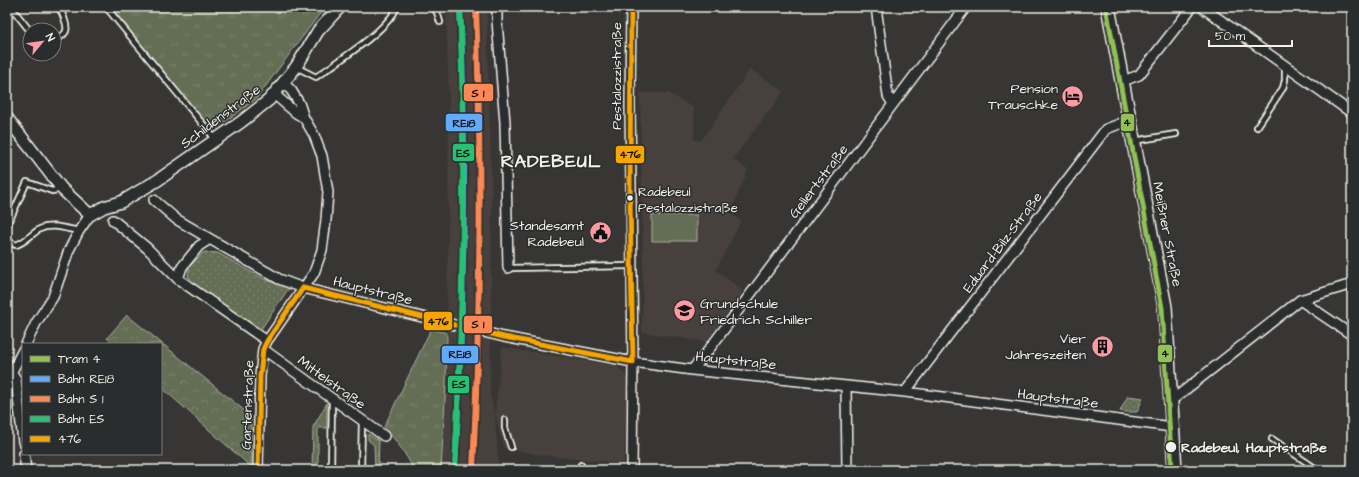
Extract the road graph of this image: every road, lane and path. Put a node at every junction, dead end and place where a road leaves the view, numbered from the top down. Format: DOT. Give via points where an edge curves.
graph roads {
  1 [pos="11,7"];
  2 [pos="58,7"];
  3 [pos="106,7"];
  4 [pos="340,7"];
  5 [pos="397,7"];
  6 [pos="432,7"];
  7 [pos="497,7"];
  8 [pos="631,7"];
  9 [pos="876,7"];
  10 [pos="966,7"];
  11 [pos="1108,7"];
  12 [pos="1192,7"];
  13 [pos="1202,7"];
  14 [pos="23,22"];
  15 [pos="440,22"];
  16 [pos="62,35"];
  17 [pos="1284,65"];
  18 [pos="296,67"];
  19 [pos="1123,81"];
  20 [pos="283,83"];
  21 [pos="274,94"];
  22 [pos="893,104"];
  23 [pos="1352,113"];
  24 [pos="7,118"];
  25 [pos="304,118"];
  26 [pos="1130,120"];
  27 [pos="1257,127"];
  28 [pos="1176,134"];
  29 [pos="216,140"];
  30 [pos="1134,141"];
  31 [pos="62,189"];
  32 [pos="154,200"];
  33 [pos="90,215"];
  34 [pos="113,220"];
  35 [pos="7,226"];
  36 [pos="78,231"];
  37 [pos="210,239"];
  38 [pos="7,241"];
  39 [pos="631,266"];
  40 [pos="508,268"];
  41 [pos="178,279"];
  42 [pos="1352,284"];
  43 [pos="303,288"];
  44 [pos="1300,300"];
  45 [pos="1352,335"];
  46 [pos="26,343"];
  47 [pos="265,345"];
  48 [pos="22,352"];
  49 [pos="633,362"];
  50 [pos="692,370"];
  51 [pos="9,377"];
  52 [pos="846,386"];
  53 [pos="905,392"];
  54 [pos="332,399"];
  55 [pos="1171,401"];
  56 [pos="505,420"];
  57 [pos="362,421"];
  58 [pos="1172,426"];
  59 [pos="22,433"];
  60 [pos="384,436"];
  61 [pos="1272,439"];
  62 [pos="511,447"];
  63 [pos="24,455"];
  64 [pos="26,470"];
  65 [pos="258,470"];
  66 [pos="331,470"];
  67 [pos="361,470"];
  68 [pos="632,470"];
  69 [pos="847,470"];
  70 [pos="1175,470"];
  71 [pos="1318,470"];
  1 -- 14 [label="lane"];
  2 -- 16 [label="lane" via="64,15 67,29"];
  3 -- 29 [label="lane"];
  4 -- 18 [label="street, Schildenstraße" via="318,31"];
  5 -- 18 [label="lane" via="395,13 379,30 316,77"];
  6 -- 15 [label="lane" via="437,12"];
  7 -- 40 [label="street" via="505,123"];
  8 -- 39 [label="street, Pestalozzistraße"];
  9 -- 22 [label="street" via="888,96"];
  10 -- 22 [label="street, Gellertstraße"];
  11 -- 19 [label="main road, Meißner Straße"];
  12 -- 19 [label="street" via="1139,75"];
  13 -- 17 [label="street"];
  17 -- 23 [label="street"];
  17 -- 27 [label="lane" via="1283,88"];
  18 -- 20 [label="street, Schildenstraße"];
  19 -- 26 [label="main road, Meißner Straße"];
  20 -- 21 [label="street, Schildenstraße"];
  20 -- 25 [label="street" via="299,103"];
  21 -- 25 [label="street"];
  21 -- 29 [label="street, Schildenstraße"];
  22 -- 50 [label="street, Gellertstraße"];
  24 -- 31 [label="street"];
  25 -- 43 [label="street" via="322,156 328,192 322,250 314,273"];
  26 -- 30 [label="main road, Meißner Straße"];
  26 -- 53 [label="street, Eduard-Bilz-Straße" via="1106,129"];
  28 -- 30 [label="lane"];
  29 -- 33 [label="street, Schildenstraße" via="143,190"];
  30 -- 55 [label="main road, Meißner Straße" via="1164,301"];
  31 -- 33 [label="street"];
  31 -- 35 [label="lane" via="52,191 27,182"];
  32 -- 37 [label="street, Hauptstraße" via="176,219"];
  33 -- 36 [label="street"];
  34 -- 41 [label="street, Mittelstraße" via="147,248"];
  36 -- 38 [label="lane" via="49,226 40,229 23,243 16,245"];
  36 -- 46 [label="street" via="53,296"];
  37 -- 41 [label="street" via="199,246 182,266"];
  37 -- 43 [label="street, Hauptstraße" via="279,279"];
  39 -- 40 [label="lane"];
  39 -- 49 [label="street, Pestalozzistraße"];
  41 -- 47 [label="street, Mittelstraße"];
  42 -- 44 [label="street"];
  43 -- 47 [label="street"];
  43 -- 49 [label="street, Hauptstraße" via="504,337"];
  44 -- 45 [label="street"];
  44 -- 55 [label="street"];
  47 -- 54 [label="street, Mittelstraße"];
  47 -- 65 [label="street, Gartenstraße" via="260,376"];
  48 -- 51 [label="street"];
  49 -- 50 [label="street, Hauptstraße"];
  49 -- 68 [label="street, Pestalozzistraße"];
  50 -- 52 [label="street, Hauptstraße"];
  51 -- 59 [label="street" via="16,380"];
  52 -- 53 [label="street, Hauptstraße"];
  52 -- 69 [label="street"];
  53 -- 58 [label="street, Hauptstraße"];
  54 -- 57 [label="street, Mittelstraße"];
  54 -- 66 [label="lane"];
  55 -- 58 [label="main road, Meißner Straße"];
  56 -- 62 [label="lane"];
  57 -- 60 [label="street, Mittelstraße"];
  57 -- 67 [label="lane"];
  58 -- 70 [label="main road, Meißner Straße"];
  61 -- 71 [label="lane"];
  63 -- 64 [label="street"];
}
